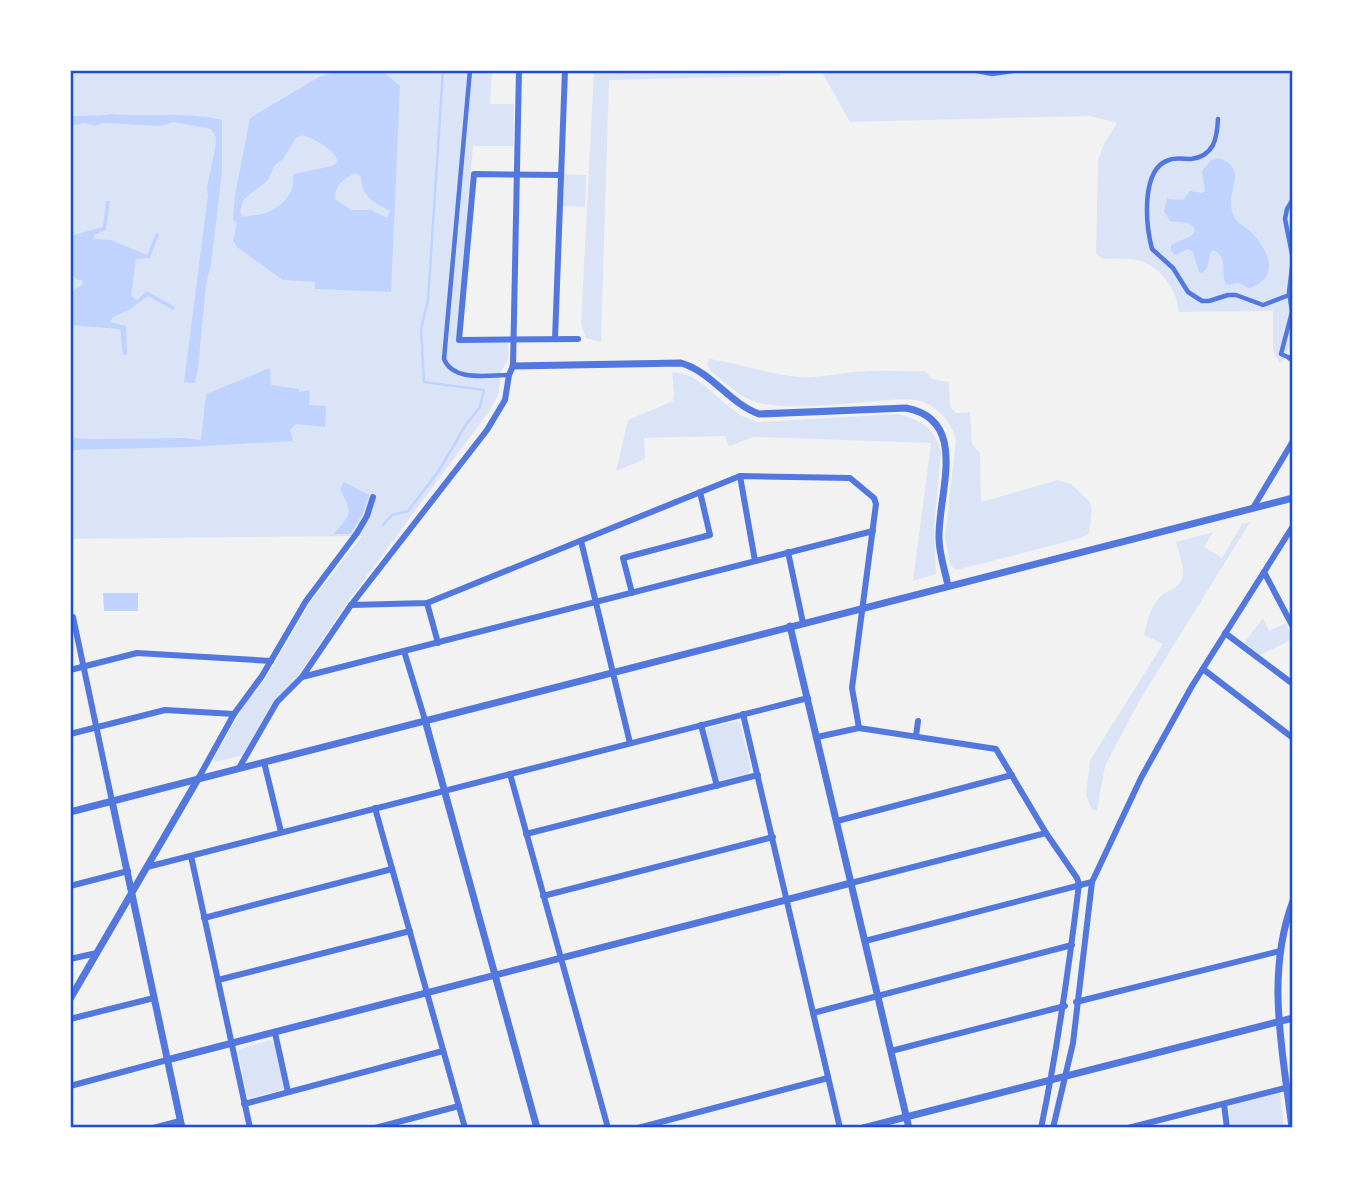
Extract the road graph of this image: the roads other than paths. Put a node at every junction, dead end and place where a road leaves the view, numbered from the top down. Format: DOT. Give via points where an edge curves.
graph roads {
  1 [pos="470,70"];
  2 [pos="519,70"];
  3 [pos="565,70"];
  4 [pos="972,70"];
  5 [pos="1019,70"];
  6 [pos="1218,119"];
  7 [pos="516,175"];
  8 [pos="561,175"];
  9 [pos="1293,199"];
  10 [pos="1289,295"];
  11 [pos="555,339"];
  12 [pos="578,339"];
  13 [pos="513,340"];
  14 [pos="1291,358"];
  15 [pos="513,366"];
  16 [pos="509,375"];
  17 [pos="1293,441"];
  18 [pos="740,476"];
  19 [pos="700,492"];
  20 [pos="373,497"];
  21 [pos="1293,498"];
  22 [pos="1253,508"];
  23 [pos="1293,527"];
  24 [pos="873,531"];
  25 [pos="581,541"];
  26 [pos="788,552"];
  27 [pos="755,561"];
  28 [pos="1264,572"];
  29 [pos="948,586"];
  30 [pos="632,593"];
  31 [pos="596,602"];
  32 [pos="427,603"];
  33 [pos="351,605"];
  34 [pos="863,608"];
  35 [pos="73,617"];
  36 [pos="803,623"];
  37 [pos="790,626"];
  38 [pos="1293,627"];
  39 [pos="1225,634"];
  40 [pos="438,643"];
  41 [pos="404,651"];
  42 [pos="271,661"];
  43 [pos="83,666"];
  44 [pos="1203,668"];
  45 [pos="70,670"];
  46 [pos="612,673"];
  47 [pos="1293,675"];
  48 [pos="302,677"];
  49 [pos="1285,678"];
  50 [pos="1293,684"];
  51 [pos="808,698"];
  52 [pos="234,714"];
  53 [pos="743,714"];
  54 [pos="425,720"];
  55 [pos="918,721"];
  56 [pos="701,725"];
  57 [pos="96,728"];
  58 [pos="859,728"];
  59 [pos="70,734"];
  60 [pos="916,736"];
  61 [pos="817,737"];
  62 [pos="1293,738"];
  63 [pos="630,743"];
  64 [pos="264,762"];
  65 [pos="239,768"];
  66 [pos="510,774"];
  67 [pos="758,775"];
  68 [pos="1012,775"];
  69 [pos="198,779"];
  70 [pos="717,786"];
  71 [pos="444,791"];
  72 [pos="112,801"];
  73 [pos="375,808"];
  74 [pos="70,812"];
  75 [pos="837,821"];
  76 [pos="281,832"];
  77 [pos="1046,833"];
  78 [pos="526,834"];
  79 [pos="773,837"];
  80 [pos="191,856"];
  81 [pos="147,867"];
  82 [pos="392,869"];
  83 [pos="128,871"];
  84 [pos="851,883"];
  85 [pos="1091,883"];
  86 [pos="1079,884"];
  87 [pos="70,886"];
  88 [pos="132,893"];
  89 [pos="544,896"];
  90 [pos="787,900"];
  91 [pos="1293,901"];
  92 [pos="204,918"];
  93 [pos="410,931"];
  94 [pos="865,941"];
  95 [pos="1072,945"];
  96 [pos="1280,951"];
  97 [pos="97,953"];
  98 [pos="70,959"];
  99 [pos="561,959"];
  100 [pos="495,975"];
  101 [pos="218,980"];
  102 [pos="427,993"];
  103 [pos="878,996"];
  104 [pos="154,998"];
  105 [pos="70,999"];
  106 [pos="1076,1002"];
  107 [pos="1065,1006"];
  108 [pos="813,1013"];
  109 [pos="1293,1018"];
  110 [pos="70,1019"];
  111 [pos="1280,1022"];
  112 [pos="275,1033"];
  113 [pos="231,1044"];
  114 [pos="443,1051"];
  115 [pos="891,1051"];
  116 [pos="167,1060"];
  117 [pos="1064,1077"];
  118 [pos="828,1079"];
  119 [pos="1051,1080"];
  120 [pos="70,1086"];
  121 [pos="1290,1087"];
  122 [pos="288,1092"];
  123 [pos="244,1104"];
  124 [pos="1224,1104"];
  125 [pos="459,1106"];
  126 [pos="906,1117"];
  127 [pos="181,1124"];
  128 [pos="153,1128"];
  129 [pos="250,1128"];
  130 [pos="375,1128"];
  131 [pos="465,1128"];
  132 [pos="537,1128"];
  133 [pos="608,1128"];
  134 [pos="638,1128"];
  135 [pos="840,1128"];
  136 [pos="863,1128"];
  137 [pos="909,1128"];
  138 [pos="1041,1128"];
  139 [pos="1054,1128"];
  140 [pos="1128,1128"];
  141 [pos="1227,1128"];
  142 [pos="1292,1128"];
  1 -- 16 [label="street" via="444,359 447,367 460,374"];
  2 -- 7 [label="street"];
  3 -- 8 [label="street"];
  4 -- 5 [label="street" via="992,74"];
  6 -- 10 [label="street" via="1216,143 1207,154 1171,159 1151,178 1153,249 1173,268 1188,292 1202,300 1236,295 1263,304"];
  7 -- 8 [label="street"];
  7 -- 13 [label="street"];
  7 -- 13 [label="street" via="474,174 459,340"];
  8 -- 11 [label="street"];
  9 -- 10 [label="street" via="1285,219 1293,259"];
  10 -- 14 [label="street" via="1292,312 1281,354"];
  11 -- 12 [label="street"];
  11 -- 13 [label="street"];
  13 -- 15 [label="street"];
  15 -- 16 [label="street"];
  15 -- 29 [label="street" via="681,363 704,373 759,414 906,408 928,415 942,432 946,448 939,537"];
  16 -- 33 [label="street" via="505,400 492,422"];
  17 -- 22 [label="street"];
  18 -- 19 [label="street"];
  18 -- 24 [label="street" via="850,478 874,499"];
  18 -- 27 [label="street"];
  19 -- 25 [label="street"];
  19 -- 30 [label="street" via="710,535 623,558"];
  20 -- 42 [label="street" via="367,516 306,601"];
  21 -- 22 [label="street"];
  22 -- 29 [label="street"];
  23 -- 28 [label="street"];
  24 -- 26 [label="street"];
  24 -- 34 [label="street"];
  25 -- 31 [label="street"];
  25 -- 32 [label="street"];
  26 -- 27 [label="street"];
  26 -- 36 [label="street"];
  27 -- 30 [label="street"];
  28 -- 38 [label="street"];
  28 -- 39 [label="street"];
  29 -- 34 [label="street"];
  30 -- 31 [label="street"];
  31 -- 40 [label="street"];
  31 -- 46 [label="street"];
  32 -- 33 [label="street"];
  32 -- 40 [label="street"];
  33 -- 48 [label="street"];
  34 -- 36 [label="street"];
  34 -- 58 [label="street" via="852,688"];
  35 -- 43 [label="street"];
  36 -- 37 [label="street"];
  37 -- 46 [label="street"];
  37 -- 51 [label="street"];
  39 -- 44 [label="street"];
  39 -- 49 [label="street"];
  40 -- 41 [label="street"];
  41 -- 48 [label="street"];
  41 -- 54 [label="street"];
  42 -- 43 [label="street" via="137,653"];
  42 -- 52 [label="street"];
  43 -- 45 [label="street"];
  43 -- 57 [label="street"];
  44 -- 62 [label="street"];
  44 -- 85 [label="street" via="1141,778"];
  46 -- 54 [label="street"];
  46 -- 63 [label="street"];
  47 -- 49 [label="street"];
  48 -- 65 [label="street" via="277,702"];
  49 -- 50 [label="street"];
  51 -- 53 [label="street"];
  51 -- 61 [label="street"];
  52 -- 57 [label="street" via="165,710"];
  52 -- 69 [label="street"];
  53 -- 56 [label="street"];
  53 -- 67 [label="street"];
  54 -- 64 [label="street"];
  54 -- 71 [label="street"];
  55 -- 60 [label="street"];
  56 -- 63 [label="street"];
  56 -- 70 [label="street"];
  57 -- 59 [label="street"];
  57 -- 72 [label="street"];
  58 -- 60 [label="street"];
  58 -- 61 [label="street"];
  60 -- 68 [label="street" via="993,747"];
  61 -- 75 [label="street"];
  63 -- 66 [label="street"];
  64 -- 65 [label="street"];
  64 -- 76 [label="street"];
  65 -- 69 [label="street"];
  66 -- 71 [label="street"];
  66 -- 78 [label="street"];
  67 -- 70 [label="street"];
  67 -- 79 [label="street"];
  68 -- 75 [label="street"];
  68 -- 77 [label="street"];
  69 -- 72 [label="street"];
  69 -- 81 [label="street"];
  70 -- 78 [label="street"];
  71 -- 73 [label="street"];
  71 -- 100 [label="street"];
  72 -- 74 [label="street"];
  72 -- 83 [label="street"];
  73 -- 76 [label="street"];
  73 -- 82 [label="street"];
  75 -- 84 [label="street"];
  76 -- 80 [label="street"];
  77 -- 84 [label="street"];
  77 -- 86 [label="street"];
  78 -- 89 [label="street"];
  79 -- 89 [label="street"];
  79 -- 90 [label="street"];
  80 -- 81 [label="street"];
  80 -- 92 [label="street"];
  81 -- 88 [label="street"];
  82 -- 92 [label="street"];
  82 -- 93 [label="street"];
  83 -- 87 [label="street"];
  83 -- 88 [label="street"];
  84 -- 90 [label="street"];
  84 -- 94 [label="street"];
  85 -- 86 [label="street"];
  85 -- 106 [label="street"];
  86 -- 94 [label="street"];
  86 -- 95 [label="street"];
  88 -- 97 [label="street"];
  88 -- 104 [label="street"];
  89 -- 99 [label="street"];
  90 -- 99 [label="street"];
  90 -- 108 [label="street"];
  91 -- 96 [label="street"];
  92 -- 101 [label="street"];
  93 -- 101 [label="street"];
  93 -- 102 [label="street"];
  94 -- 103 [label="street"];
  95 -- 103 [label="street"];
  95 -- 107 [label="street"];
  96 -- 106 [label="street"];
  96 -- 111 [label="street" via="1276,985"];
  97 -- 98 [label="street"];
  97 -- 105 [label="street"];
  99 -- 100 [label="street"];
  99 -- 133 [label="street"];
  100 -- 102 [label="street"];
  100 -- 132 [label="street"];
  101 -- 113 [label="street"];
  102 -- 112 [label="street"];
  102 -- 114 [label="street"];
  103 -- 108 [label="street"];
  103 -- 115 [label="street"];
  104 -- 110 [label="street"];
  104 -- 116 [label="street"];
  106 -- 117 [label="street" via="1073,1043"];
  107 -- 115 [label="street"];
  107 -- 119 [label="street"];
  108 -- 118 [label="street"];
  109 -- 111 [label="street"];
  111 -- 117 [label="street"];
  111 -- 121 [label="street"];
  112 -- 113 [label="street"];
  112 -- 122 [label="street"];
  113 -- 116 [label="street"];
  113 -- 123 [label="street"];
  114 -- 122 [label="street"];
  114 -- 125 [label="street"];
  115 -- 126 [label="street"];
  116 -- 120 [label="street"];
  116 -- 127 [label="street"];
  117 -- 119 [label="street"];
  117 -- 139 [label="street"];
  118 -- 134 [label="street"];
  118 -- 135 [label="street"];
  119 -- 126 [label="street"];
  119 -- 138 [label="street"];
  121 -- 124 [label="street"];
  121 -- 142 [label="street"];
  122 -- 123 [label="street"];
  123 -- 129 [label="street"];
  124 -- 140 [label="street"];
  124 -- 141 [label="street"];
  125 -- 130 [label="street"];
  125 -- 131 [label="street"];
  126 -- 136 [label="street"];
  126 -- 137 [label="street"];
  127 -- 128 [label="street"];
}
